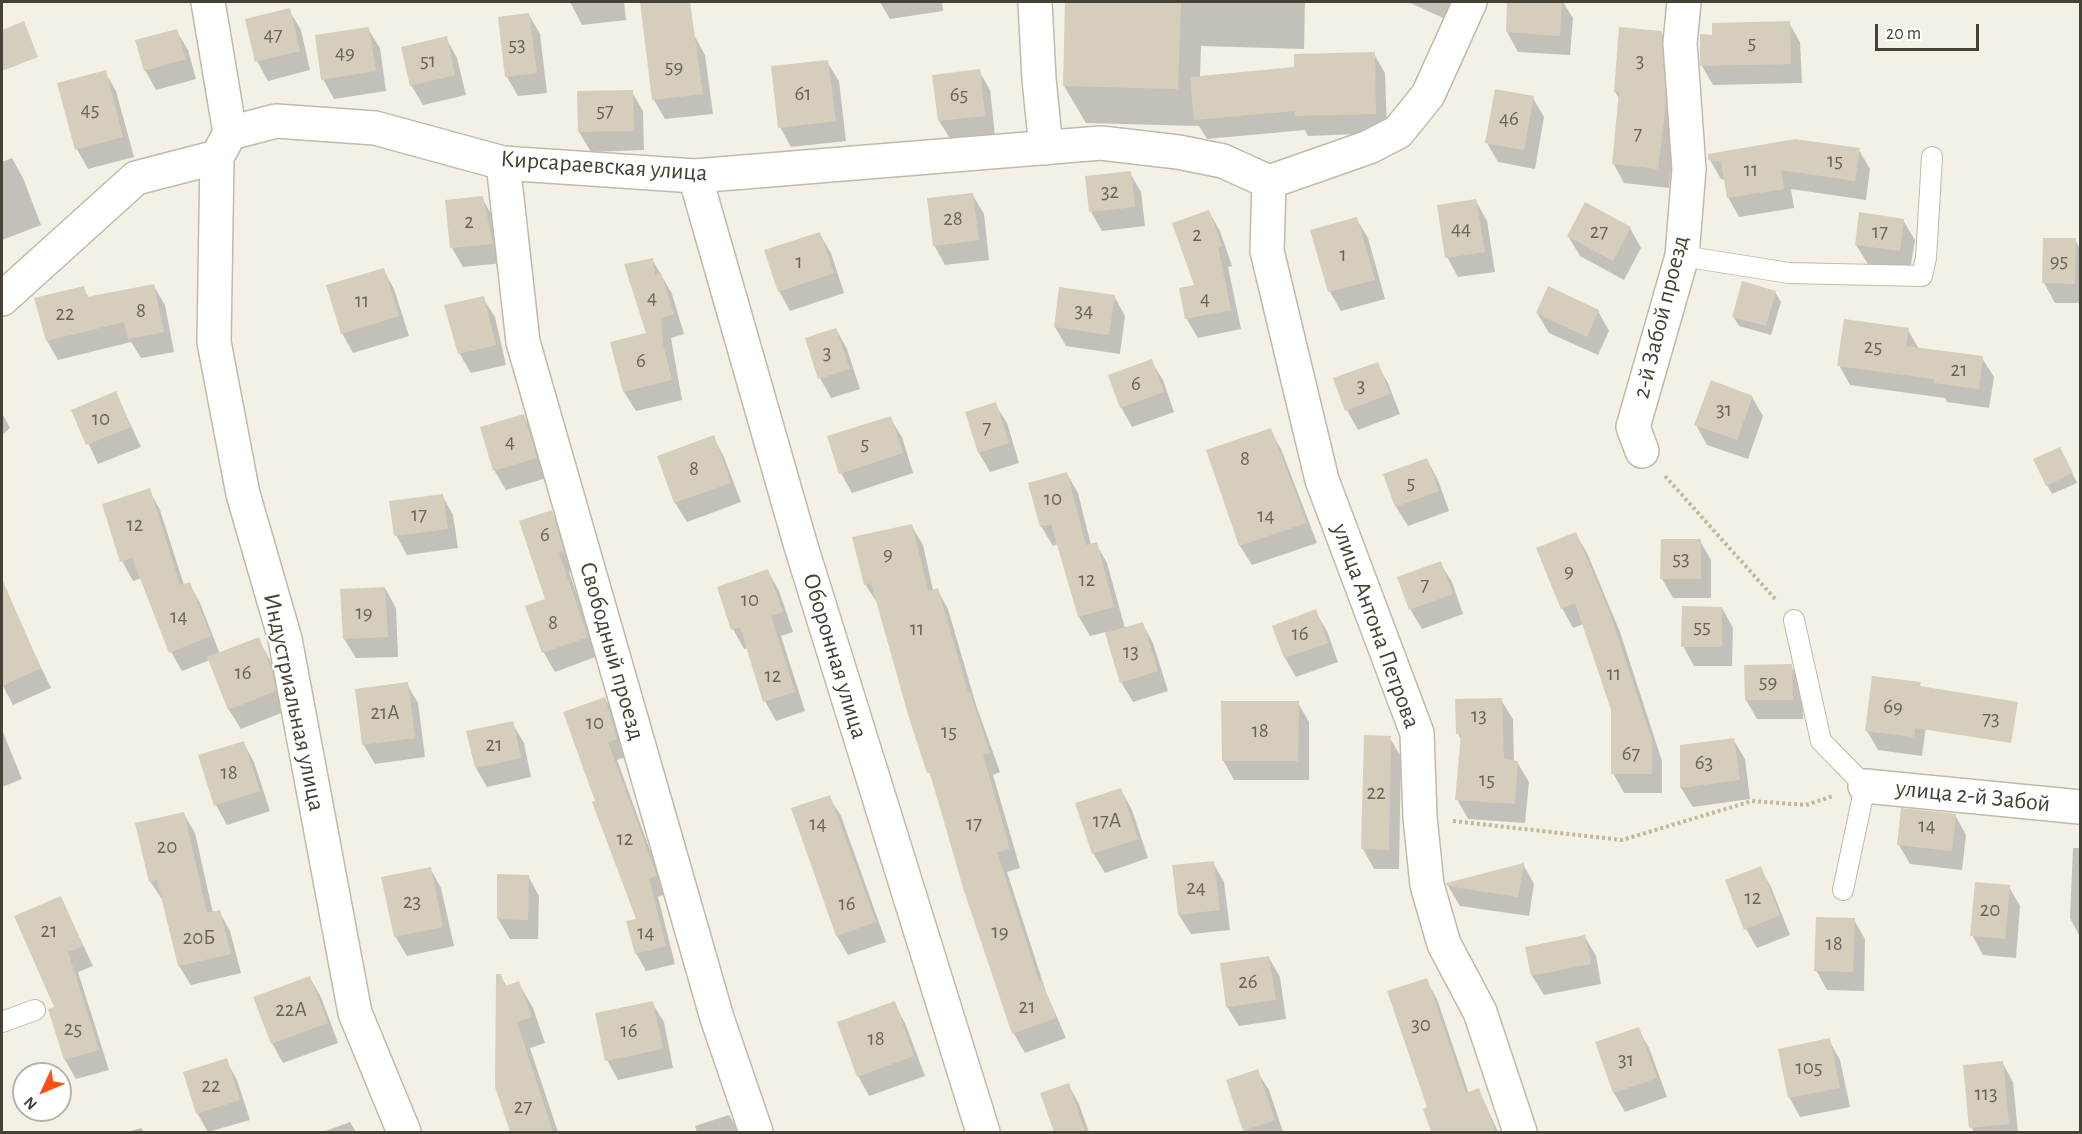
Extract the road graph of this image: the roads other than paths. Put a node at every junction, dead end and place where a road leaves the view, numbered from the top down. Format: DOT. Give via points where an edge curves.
graph roads {
  1 [pos="208,2"];
  2 [pos="1035,2"];
  3 [pos="1470,2"];
  4 [pos="1684,2"];
  5 [pos="224,145"];
  6 [pos="1046,148"];
  7 [pos="1932,158"];
  8 [pos="503,162"];
  9 [pos="695,176"];
  10 [pos="1269,182"];
  11 [pos="1682,256"];
  12 [pos="2,299"];
  13 [pos="1642,451"];
  14 [pos="1794,620"];
  15 [pos="1865,786"];
  16 [pos="2080,807"];
  17 [pos="1842,890"];
  18 [pos="35,1010"];
  19 [pos="2,1022"];
  20 [pos="404,1132"];
  21 [pos="756,1132"];
  22 [pos="983,1132"];
  23 [pos="1520,1132"];
  1 -- 5 [label="street, Индустриальная улица"];
  2 -- 6 [label="street"];
  3 -- 10 [label="street" via="1428,95 1398,132 1369,147"];
  4 -- 11 [label="street, 2-й Забой проезд" via="1680,43 1689,169"];
  5 -- 8 [label="street, Кирсараевская улица" via="276,121 375,128"];
  5 -- 12 [label="street, Кирсараевская улица" via="136,178"];
  5 -- 20 [label="street, Индустриальная улица" via="214,342 240,482 285,639 355,1013"];
  6 -- 9 [label="street, Кирсараевская улица"];
  6 -- 10 [label="street, Кирсараевская улица" via="1101,143 1178,152 1223,161"];
  7 -- 11 [label="lane" via="1922,276 1789,273"];
  8 -- 9 [label="street, Кирсараевская улица"];
  8 -- 21 [label="street, Свободный проезд" via="523,342 717,1018"];
  9 -- 22 [label="street, Оборонная улица" via="800,543"];
  10 -- 23 [label="street, улица Антона Петрова" via="1267,251 1322,480 1417,733 1427,885 1444,944 1480,1012"];
  11 -- 13 [label="street, 2-й Забой проезд" via="1633,427"];
  14 -- 15 [label="lane" via="1821,741"];
  15 -- 16 [label="street, улица 2-й Забой"];
  15 -- 17 [label="lane"];
  18 -- 19 [label="lane"];
}
